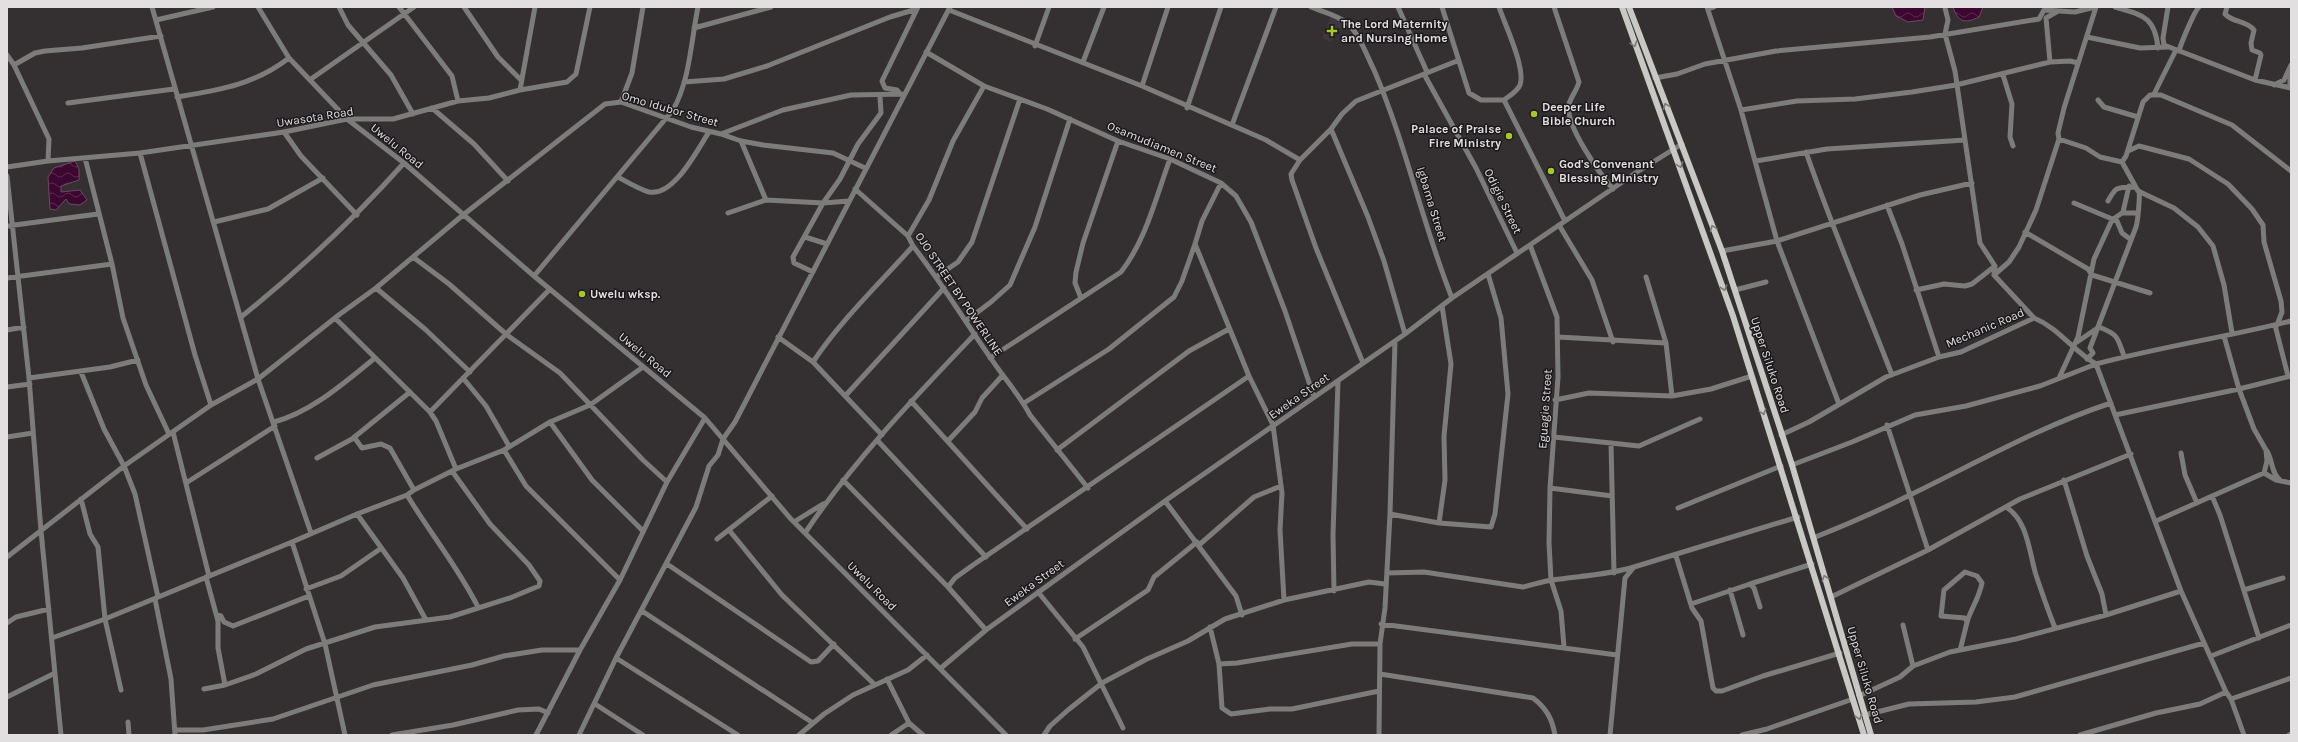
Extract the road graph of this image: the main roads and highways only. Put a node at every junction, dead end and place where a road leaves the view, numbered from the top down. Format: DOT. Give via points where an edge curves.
graph roads {
  1 [pos="1622,7"];
  2 [pos="1630,7"];
  3 [pos="1856,698"];
  4 [pos="1864,735"];
  5 [pos="1872,735"];
  1 -- 3 [label="main road, Upper Siluko Road, one-way" via="1733,316"];
  3 -- 2 [label="main road, Upper Siluko Road, one-way" via="1831,597 1792,465 1735,290"];
  3 -- 4 [label="main road, Upper Siluko Road, one-way"];
  3 -- 5 [label="main road, Upper Siluko Road"];
}
